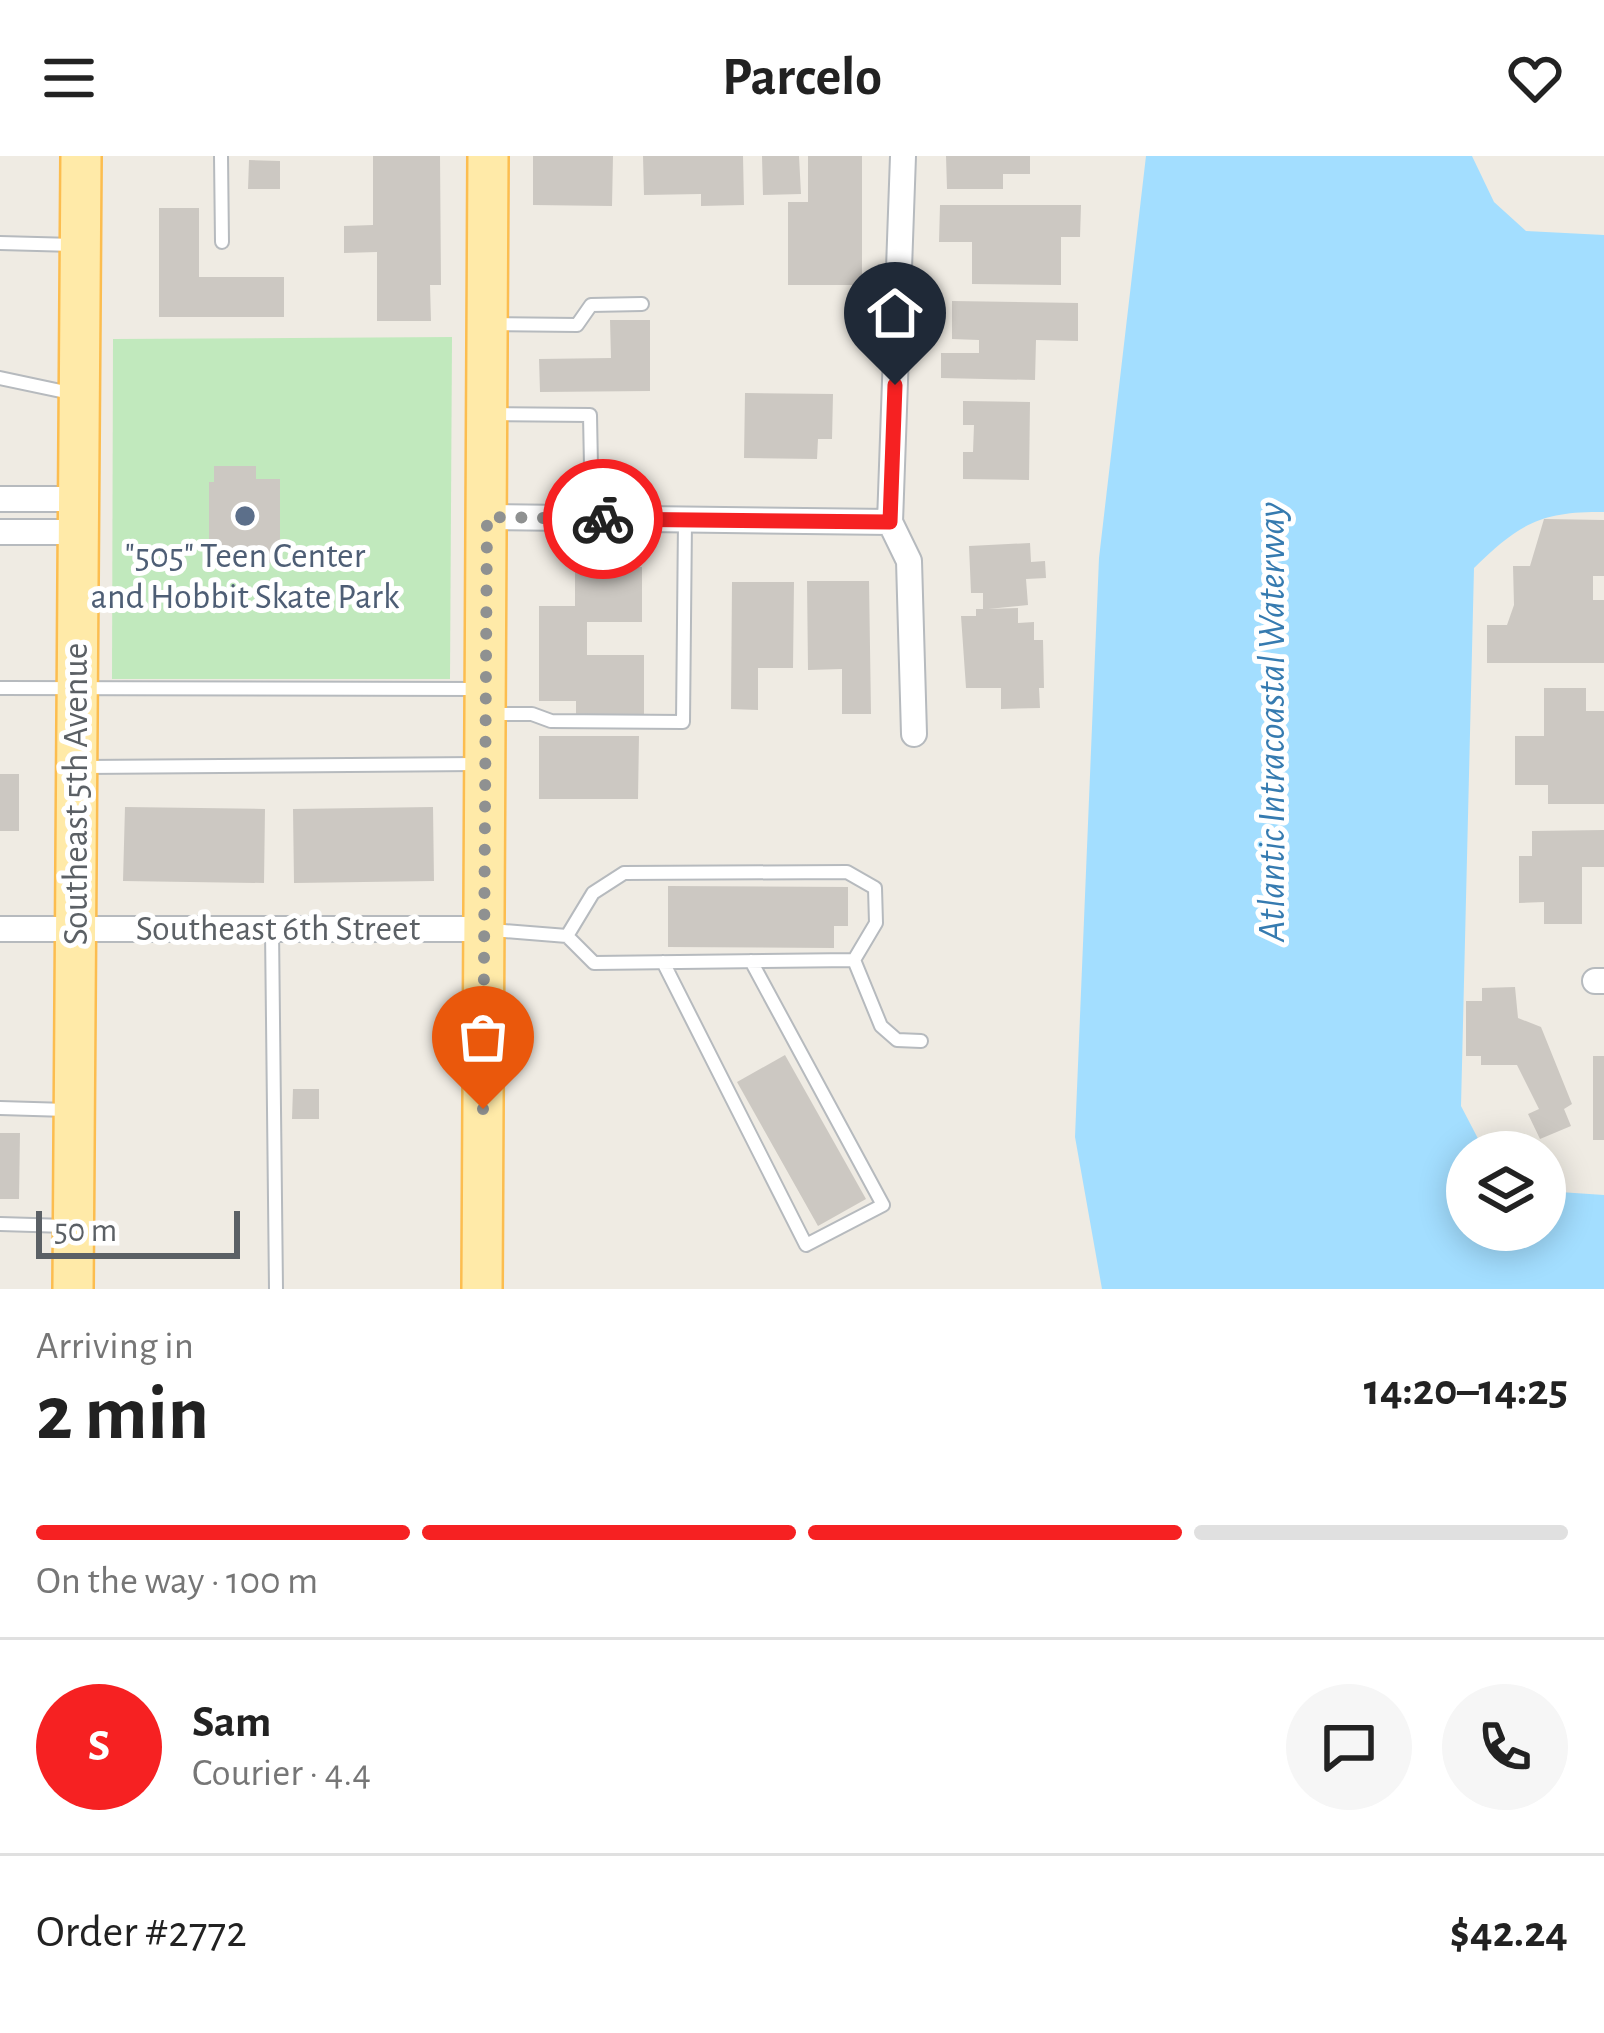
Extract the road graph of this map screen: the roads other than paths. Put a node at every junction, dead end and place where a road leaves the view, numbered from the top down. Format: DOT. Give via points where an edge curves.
graph roads {
  1 [pos="81,156"];
  2 [pos="221,156"];
  3 [pos="488,156"];
  4 [pos="903,156"];
  5 [pos="222,242"];
  6 [pos="0,243"];
  7 [pos="81,246"];
  8 [pos="641,304"];
  9 [pos="487,325"];
  10 [pos="0,378"];
  11 [pos="81,396"];
  12 [pos="487,414"];
  13 [pos="0,499"];
  14 [pos="78,515"];
  15 [pos="487,517"];
  16 [pos="592,518"];
  17 [pos="685,519"];
  18 [pos="890,522"];
  19 [pos="0,532"];
  20 [pos="0,688"];
  21 [pos="76,689"];
  22 [pos="485,702"];
  23 [pos="914,734"];
  24 [pos="484,764"];
  25 [pos="76,767"];
  26 [pos="0,928"];
  27 [pos="76,928"];
  28 [pos="272,928"];
  29 [pos="484,929"];
  30 [pos="567,936"];
  31 [pos="854,960"];
  32 [pos="751,961"];
  33 [pos="663,962"];
  34 [pos="921,1041"];
  35 [pos="0,1108"];
  36 [pos="74,1110"];
  37 [pos="0,1225"];
  38 [pos="74,1226"];
  39 [pos="74,1289"];
  40 [pos="276,1289"];
  41 [pos="482,1289"];
  1 -- 7 [label="main road, Southeast 5th Avenue"];
  2 -- 5 [label="lane"];
  3 -- 9 [label="main road"];
  4 -- 18 [label="street"];
  6 -- 7 [label="lane"];
  7 -- 11 [label="main road, Southeast 5th Avenue"];
  8 -- 9 [label="lane" via="590,304 578,326"];
  9 -- 12 [label="main road"];
  10 -- 11 [label="lane"];
  11 -- 14 [label="main road, Southeast 5th Avenue"];
  12 -- 15 [label="main road"];
  12 -- 16 [label="lane" via="590,415"];
  13 -- 14 [label="street"];
  14 -- 19 [label="street"];
  14 -- 21 [label="main road, Southeast 5th Avenue"];
  15 -- 16 [label="street"];
  15 -- 22 [label="main road"];
  16 -- 17 [label="street"];
  17 -- 18 [label="street"];
  17 -- 22 [label="lane" via="683,722 551,721"];
  18 -- 23 [label="street" via="909,561"];
  20 -- 21 [label="lane"];
  21 -- 22 [label="lane"];
  21 -- 25 [label="main road, Southeast 5th Avenue"];
  22 -- 24 [label="main road"];
  24 -- 25 [label="lane"];
  24 -- 29 [label="main road"];
  25 -- 27 [label="main road, Southeast 5th Avenue"];
  26 -- 27 [label="street, Southeast 6th Street"];
  27 -- 28 [label="street, Southeast 6th Street"];
  27 -- 36 [label="main road, Southeast 5th Avenue"];
  28 -- 29 [label="street, Southeast 6th Street"];
  28 -- 40 [label="lane"];
  29 -- 30 [label="lane"];
  29 -- 41 [label="main road"];
  30 -- 31 [label="lane" via="592,893 624,873 847,872 875,888 876,923"];
  30 -- 33 [label="lane" via="594,963"];
  31 -- 32 [label="lane"];
  31 -- 34 [label="lane" via="881,1026 897,1040"];
  32 -- 33 [label="lane"];
  32 -- 33 [label="lane" via="883,1204 806,1244"];
  35 -- 36 [label="lane"];
  36 -- 38 [label="main road, Southeast 5th Avenue"];
  37 -- 38 [label="lane"];
  38 -- 39 [label="main road, Southeast 5th Avenue"];
}
